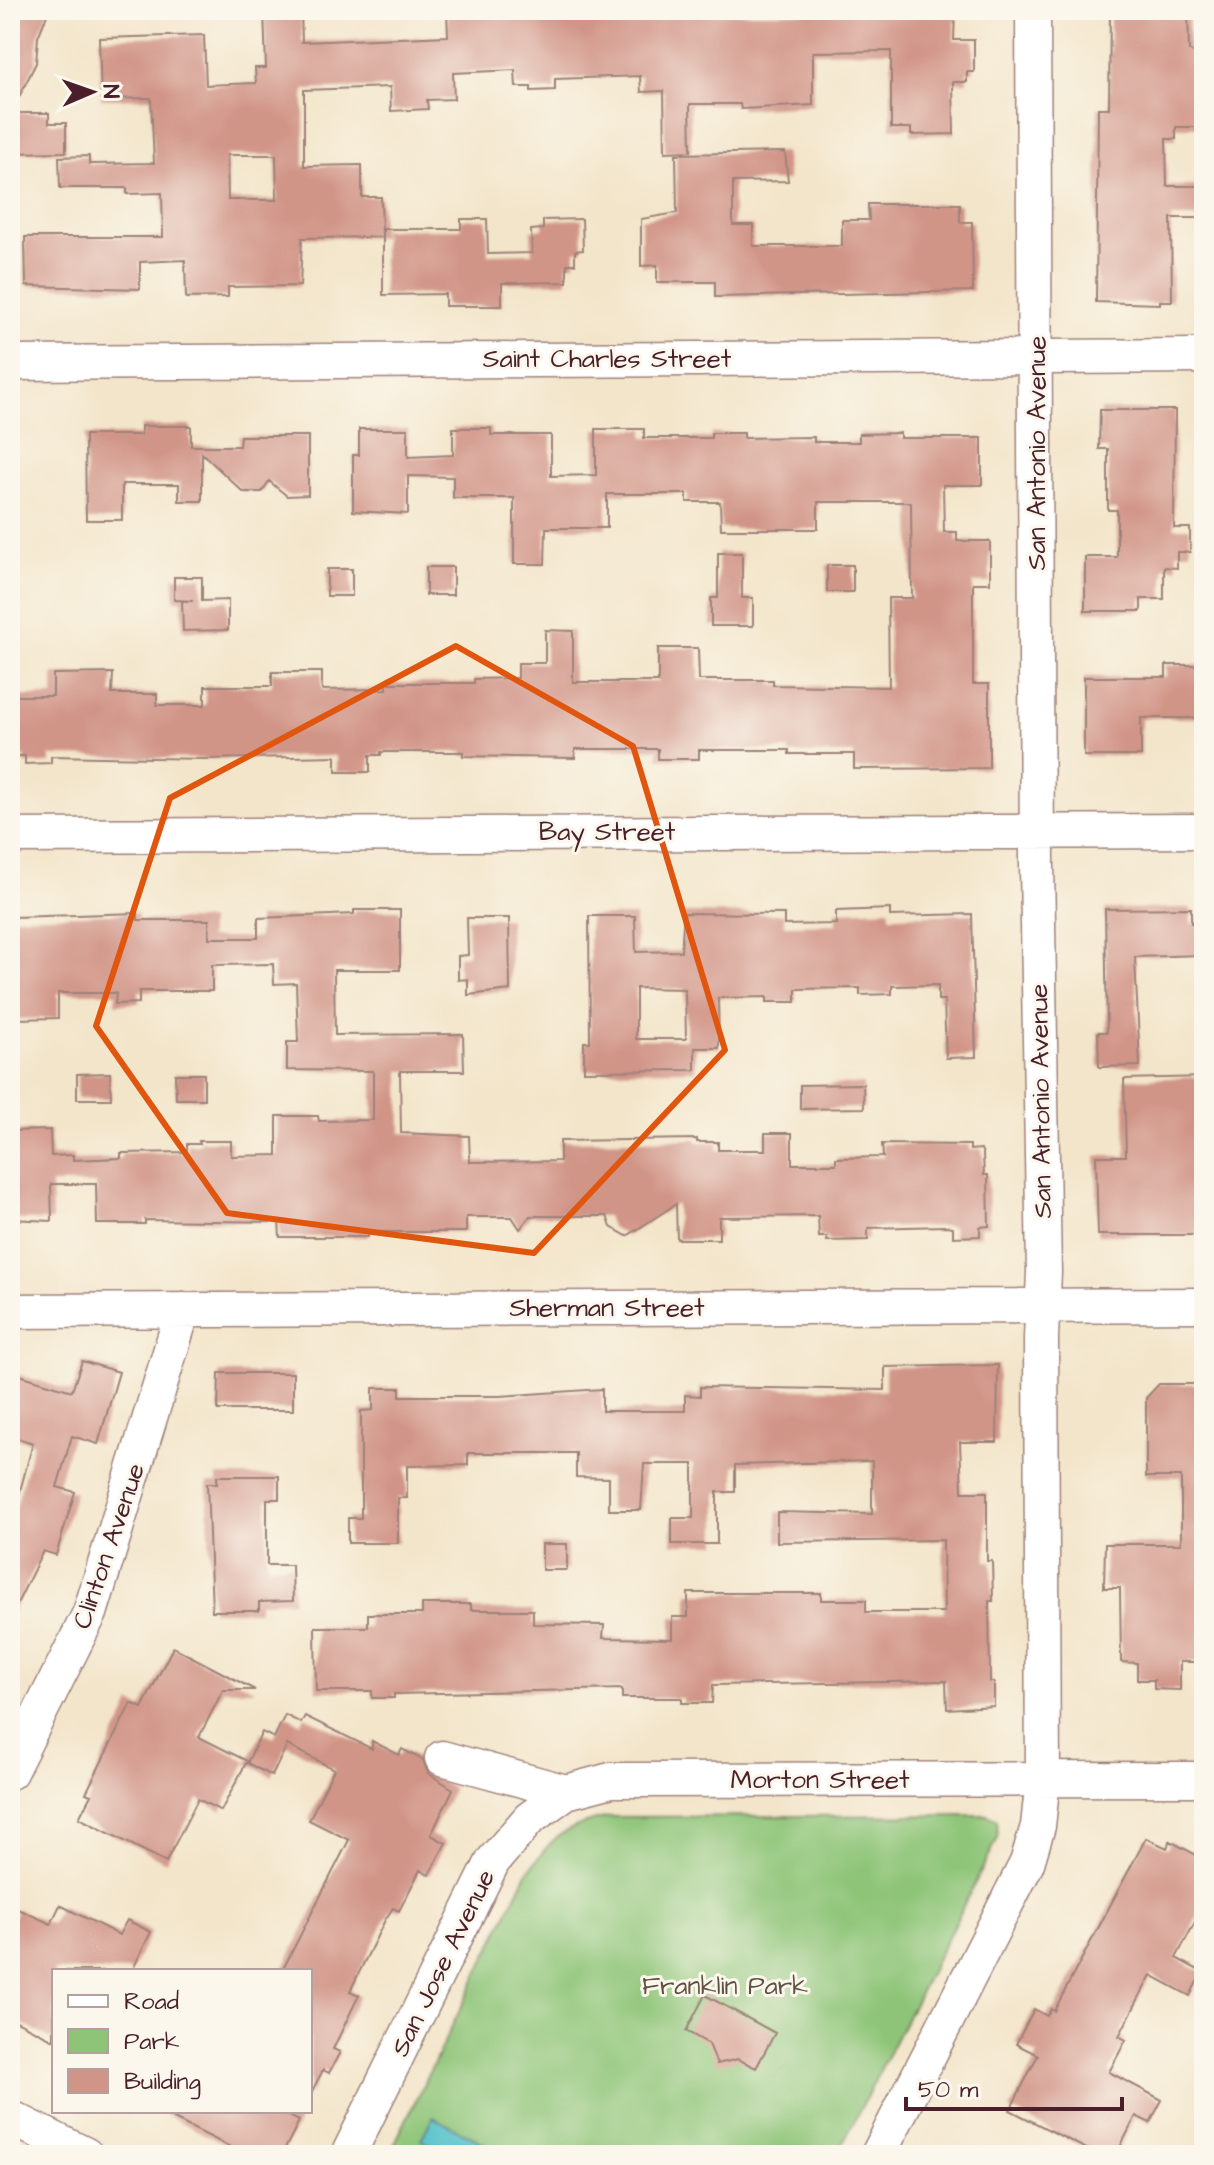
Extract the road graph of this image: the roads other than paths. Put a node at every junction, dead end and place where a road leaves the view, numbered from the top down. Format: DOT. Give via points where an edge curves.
graph roads {
  1 [pos="1033,10"];
  2 [pos="1037,356"];
  3 [pos="1204,356"];
  4 [pos="10,363"];
  5 [pos="1204,831"];
  6 [pos="1037,832"];
  7 [pos="10,836"];
  8 [pos="1204,1305"];
  9 [pos="1042,1306"];
  10 [pos="183,1310"];
  11 [pos="10,1311"];
  12 [pos="442,1758"];
  13 [pos="10,1772"];
  14 [pos="1043,1779"];
  15 [pos="1204,1779"];
  16 [pos="566,1792"];
  17 [pos="10,2117"];
  18 [pos="86,2155"];
  19 [pos="348,2155"];
  20 [pos="878,2155"];
  1 -- 2 [label="street, San Antonio Avenue"];
  2 -- 3 [label="street, Saint Charles Street"];
  2 -- 4 [label="street, Saint Charles Street"];
  2 -- 6 [label="street, San Antonio Avenue"];
  5 -- 6 [label="street, Bay Street"];
  6 -- 7 [label="street, Bay Street"];
  6 -- 9 [label="street, San Antonio Avenue"];
  8 -- 9 [label="street, Sherman Street"];
  9 -- 10 [label="street, Sherman Street"];
  9 -- 14 [label="street, San Antonio Avenue"];
  10 -- 11 [label="street, Sherman Street"];
  10 -- 13 [label="street, Clinton Avenue" via="90,1613"];
  12 -- 16 [label="street"];
  14 -- 15 [label="street, Morton Street"];
  14 -- 16 [label="street, Morton Street" via="611,1780"];
  14 -- 20 [label="street, San Antonio Avenue" via="1027,1863"];
  16 -- 19 [label="street, San Jose Avenue" via="529,1819 493,1861"];
  17 -- 18 [label="street"];
}
